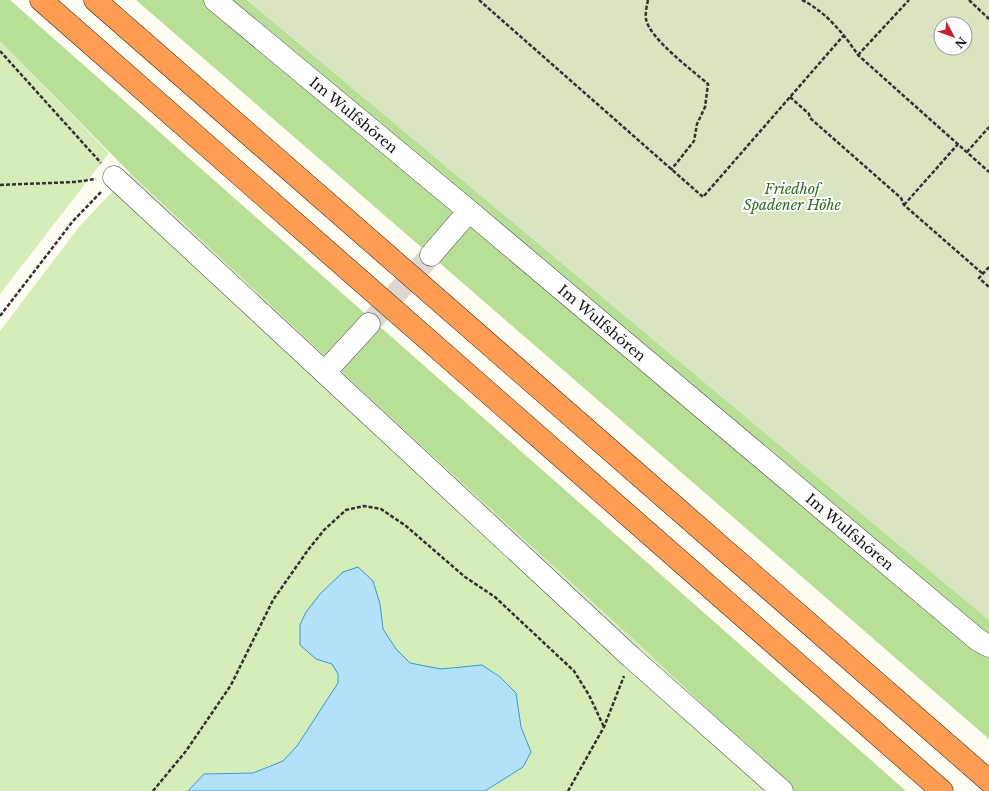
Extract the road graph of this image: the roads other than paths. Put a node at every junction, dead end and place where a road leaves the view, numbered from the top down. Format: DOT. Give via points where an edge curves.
graph roads {
  1 [pos="41,0"];
  2 [pos="96,0"];
  3 [pos="215,0"];
  4 [pos="114,178"];
  5 [pos="469,212"];
  6 [pos="431,255"];
  7 [pos="369,324"];
  8 [pos="326,372"];
  9 [pos="989,646"];
  10 [pos="989,781"];
  11 [pos="782,791"];
  12 [pos="942,791"];
  1 -- 12 [label="highway"];
  2 -- 10 [label="highway"];
  3 -- 5 [label="lane, Im Wulfshören"];
  4 -- 8 [label="lane"];
  5 -- 6 [label="lane"];
  5 -- 9 [label="lane, Im Wulfshören" via="978,640"];
  7 -- 8 [label="lane"];
  8 -- 11 [label="lane" via="631,657"];
}
